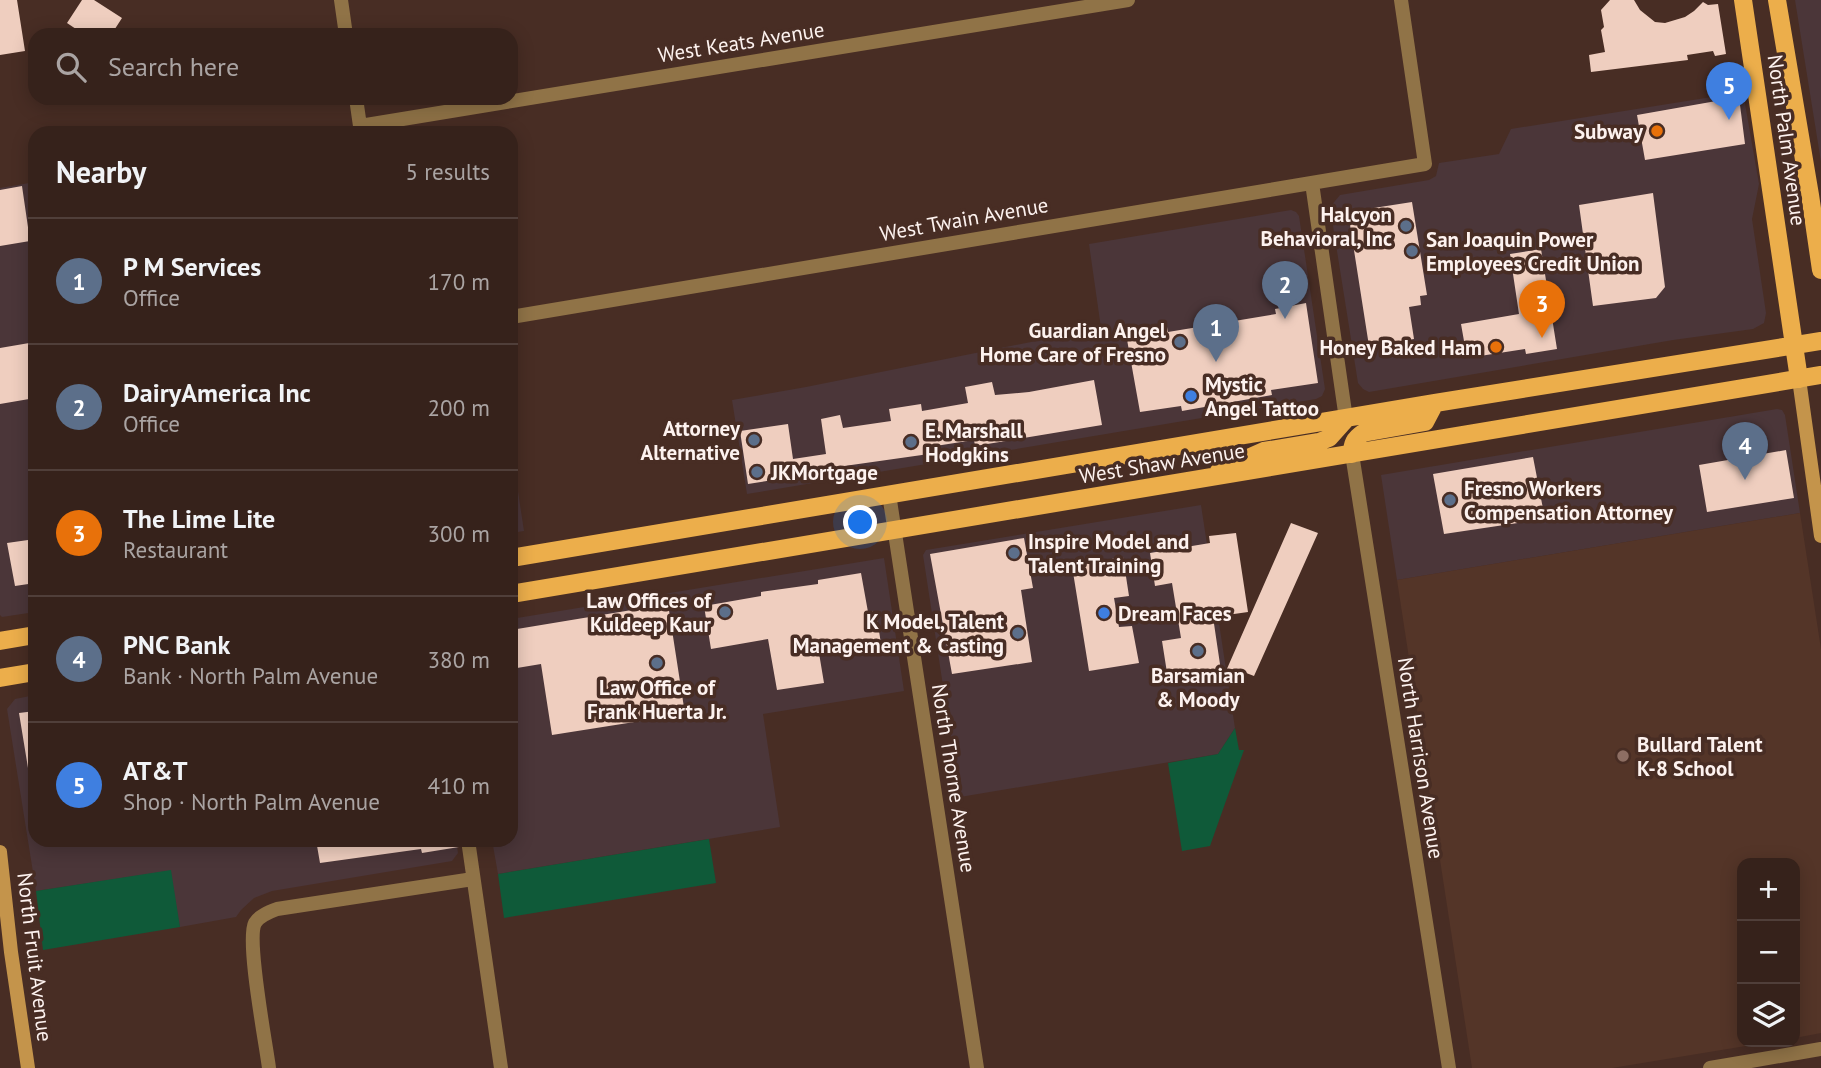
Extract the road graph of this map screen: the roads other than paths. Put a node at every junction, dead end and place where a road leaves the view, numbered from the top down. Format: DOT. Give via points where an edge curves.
graph roads {
  1 [pos="341,0"];
  2 [pos="1128,0"];
  3 [pos="1401,0"];
  4 [pos="1743,0"];
  5 [pos="1777,0"];
  6 [pos="345,28"];
  7 [pos="518,103"];
  8 [pos="357,105"];
  9 [pos="508,105"];
  10 [pos="360,126"];
  11 [pos="385,126"];
  12 [pos="1312,183"];
  13 [pos="1821,270"];
  14 [pos="518,316"];
  15 [pos="1821,341"];
  16 [pos="1794,345"];
  17 [pos="1821,375"];
  18 [pos="1799,379"];
  19 [pos="1435,403"];
  20 [pos="1346,419"];
  21 [pos="1352,454"];
  22 [pos="1200,480"];
  23 [pos="889,494"];
  24 [pos="895,530"];
  25 [pos="1821,537"];
  26 [pos="518,557"];
  27 [pos="518,593"];
  28 [pos="28,636"];
  29 [pos="0,640"];
  30 [pos="28,673"];
  31 [pos="0,678"];
  32 [pos="469,847"];
  33 [pos="0,852"];
  34 [pos="473,879"];
  35 [pos="3,903"];
  36 [pos="1821,1049"];
  37 [pos="28,1068"];
  38 [pos="270,1068"];
  39 [pos="502,1068"];
  40 [pos="977,1068"];
  41 [pos="1449,1068"];
  42 [pos="1710,1068"];
  1 -- 6 [label="street"];
  2 -- 7 [label="street, West Keats Avenue"];
  3 -- 12 [label="street, West Twain Avenue" via="1425,164"];
  4 -- 16 [label="main road, North Palm Avenue"];
  5 -- 13 [label="main road, North Palm Avenue"];
  8 -- 10 [label="street"];
  9 -- 11 [label="street, West Keats Avenue"];
  12 -- 14 [label="street, West Twain Avenue"];
  12 -- 20 [label="street"];
  15 -- 16 [label="main road, West Shaw Avenue"];
  16 -- 18 [label="main road, North Palm Avenue"];
  16 -- 19 [label="main road, West Shaw Avenue"];
  17 -- 18 [label="main road, West Shaw Avenue"];
  18 -- 21 [label="main road, West Shaw Avenue"];
  18 -- 25 [label="street, North Palm Avenue"];
  19 -- 20 [label="main road, West Shaw Avenue"];
  19 -- 21 [label="main road" via="1425,422 1363,433 1356,438"];
  20 -- 22 [label="main road" via="1329,438 1264,451"];
  20 -- 23 [label="main road, West Shaw Avenue"];
  21 -- 22 [label="main road, West Shaw Avenue"];
  21 -- 41 [label="street, North Harrison Avenue"];
  22 -- 24 [label="main road, West Shaw Avenue"];
  23 -- 24 [label="street, North Thorne Avenue"];
  23 -- 26 [label="main road, West Shaw Avenue"];
  24 -- 27 [label="main road, West Shaw Avenue"];
  24 -- 40 [label="street, North Thorne Avenue"];
  28 -- 29 [label="main road"];
  30 -- 31 [label="main road"];
  32 -- 34 [label="street"];
  33 -- 35 [label="street, North Fruit Avenue"];
  34 -- 38 [label="street" via="264,914 255,923 252,948"];
  34 -- 39 [label="street"];
  35 -- 37 [label="street, North Fruit Avenue"];
  36 -- 42 [label="street"];
}
